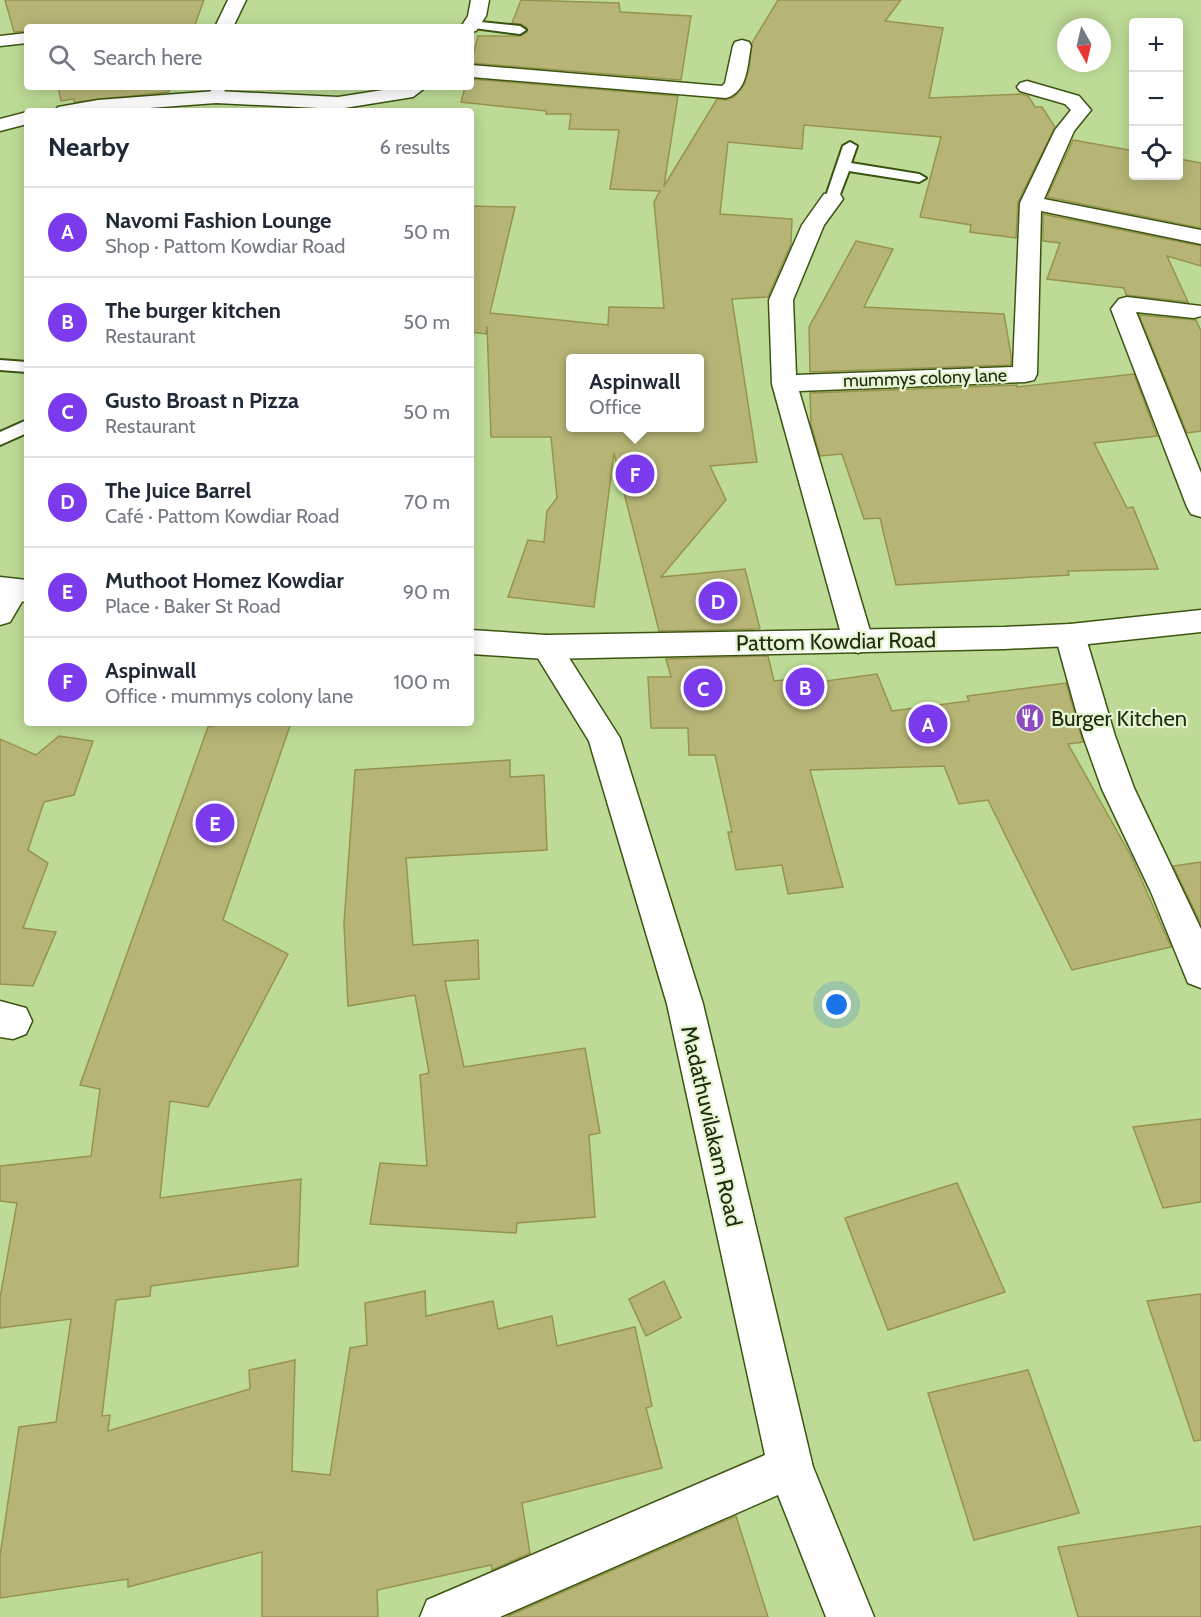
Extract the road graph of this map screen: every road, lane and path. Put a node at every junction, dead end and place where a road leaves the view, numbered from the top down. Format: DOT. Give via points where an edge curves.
graph roads {
  1 [pos="237,0"];
  2 [pos="480,0"];
  3 [pos="225,24"];
  4 [pos="472,24"];
  5 [pos="474,26"];
  6 [pos="520,30"];
  7 [pos="24,38"];
  8 [pos="0,41"];
  9 [pos="742,46"];
  10 [pos="474,71"];
  11 [pos="1027,87"];
  12 [pos="411,90"];
  13 [pos="217,92"];
  14 [pos="101,96"];
  15 [pos="71,108"];
  16 [pos="24,119"];
  17 [pos="0,125"];
  18 [pos="850,146"];
  19 [pos="843,166"];
  20 [pos="919,178"];
  21 [pos="832,199"];
  22 [pos="1031,203"];
  23 [pos="1201,237"];
  24 [pos="1194,311"];
  25 [pos="0,365"];
  26 [pos="24,366"];
  27 [pos="784,384"];
  28 [pos="24,427"];
  29 [pos="0,439"];
  30 [pos="1201,507"];
  31 [pos="14,590"];
  32 [pos="0,614"];
  33 [pos="1201,621"];
  34 [pos="1070,635"];
  35 [pos="858,641"];
  36 [pos="474,642"];
  37 [pos="546,647"];
  38 [pos="1201,970"];
  39 [pos="790,1467"];
  40 [pos="444,1617"];
  41 [pos="850,1617"];
  1 -- 3 [label="street"];
  2 -- 4 [label="street"];
  5 -- 6 [label="lane"];
  7 -- 8 [label="street"];
  9 -- 10 [label="street" via="734,85 726,92"];
  11 -- 22 [label="street" via="1072,100 1081,110 1065,130"];
  12 -- 13 [label="street" via="338,103"];
  13 -- 14 [label="street"];
  14 -- 15 [label="street"];
  16 -- 17 [label="street"];
  18 -- 19 [label="lane"];
  19 -- 20 [label="lane"];
  19 -- 21 [label="lane"];
  21 -- 27 [label="street" via="813,225 781,300"];
  22 -- 23 [label="street"];
  22 -- 27 [label="street, mummys colony lane" via="1025,374"];
  24 -- 30 [label="street" via="1127,304 1123,309"];
  25 -- 26 [label="lane"];
  27 -- 35 [label="street"];
  28 -- 29 [label="lane"];
  31 -- 32 [label="street"];
  33 -- 34 [label="street, Pattom Kowdiar Road"];
  34 -- 35 [label="street, Pattom Kowdiar Road"];
  34 -- 38 [label="street" via="1118,789"];
  35 -- 37 [label="street, Pattom Kowdiar Road"];
  36 -- 37 [label="street, Pattom Kowdiar Road"];
  37 -- 39 [label="street, Madathuvilakam Road" via="604,738 685,1004"];
  39 -- 40 [label="street"];
  39 -- 41 [label="street, Madathuvilakam Road"];
}
